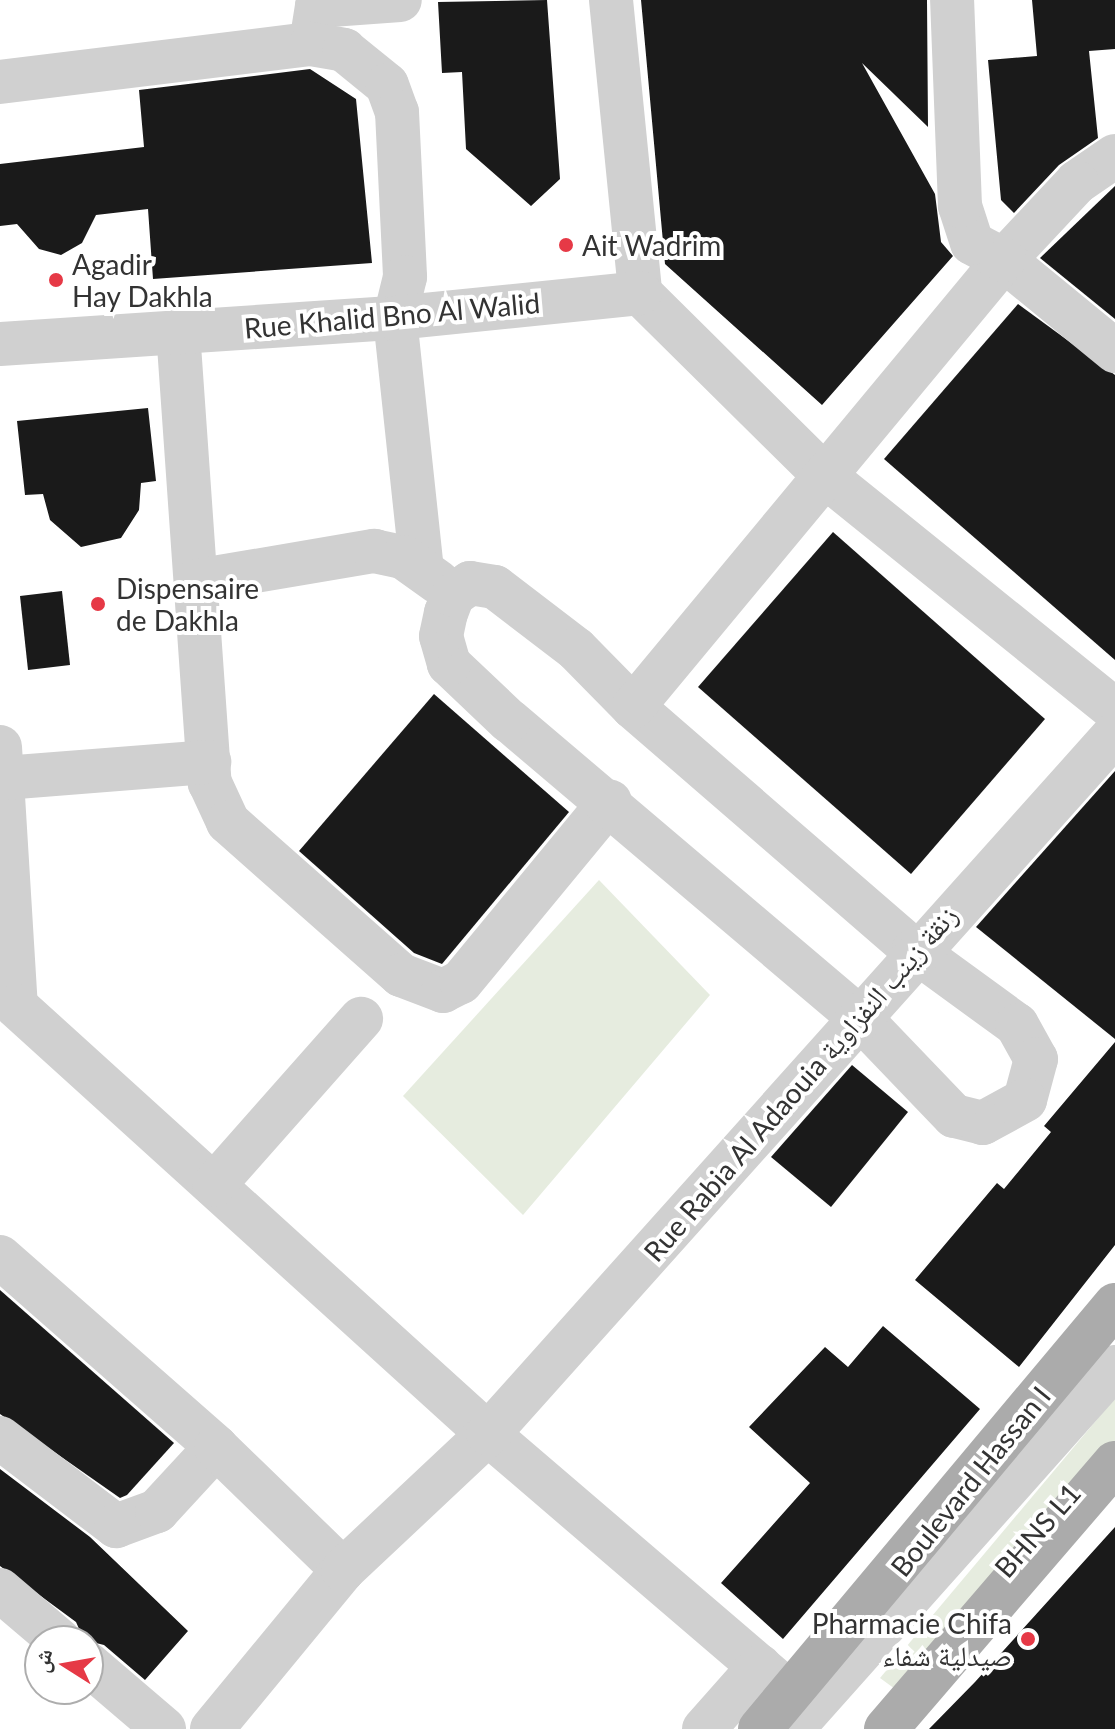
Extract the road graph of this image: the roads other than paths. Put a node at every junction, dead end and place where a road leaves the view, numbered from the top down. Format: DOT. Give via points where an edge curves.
graph roads {
  1 [pos="400,0"];
  2 [pos="611,0"];
  3 [pos="952,0"];
  4 [pos="313,16"];
  5 [pos="0,82"];
  6 [pos="1115,156"];
  7 [pos="1004,260"];
  8 [pos="640,293"];
  9 [pos="395,318"];
  10 [pos="178,331"];
  11 [pos="0,344"];
  12 [pos="1115,351"];
  13 [pos="825,476"];
  14 [pos="196,581"];
  15 [pos="437,582"];
  16 [pos="633,707"];
  17 [pos="1115,710"];
  18 [pos="1115,734"];
  19 [pos="209,762"];
  20 [pos="2,763"];
  21 [pos="610,801"];
  22 [pos="4,825"];
  23 [pos="914,950"];
  24 [pos="8,1010"];
  25 [pos="361,1019"];
  26 [pos="861,1019"];
  27 [pos="214,1185"];
  28 [pos="0,1257"];
  29 [pos="1115,1305"];
  30 [pos="1115,1367"];
  31 [pos="488,1434"];
  32 [pos="0,1438"];
  33 [pos="1115,1440"];
  34 [pos="216,1447"];
  35 [pos="1115,1463"];
  36 [pos="343,1570"];
  37 [pos="0,1590"];
  38 [pos="41,1625"];
  39 [pos="104,1678"];
  40 [pos="781,1696"];
  41 [pos="164,1729"];
  42 [pos="212,1729"];
  43 [pos="704,1729"];
  44 [pos="760,1729"];
  45 [pos="866,1729"];
  46 [pos="886,1729"];
  1 -- 4 [label="street"];
  2 -- 8 [label="street"];
  3 -- 7 [label="street" via="960,206 972,243"];
  4 -- 5 [label="street"];
  4 -- 9 [label="street" via="387,85 397,112 405,277"];
  6 -- 7 [label="street" via="1077,182"];
  7 -- 12 [label="street"];
  7 -- 13 [label="street"];
  8 -- 9 [label="street, Rue Khalid Bno Al Walid"];
  8 -- 13 [label="street"];
  9 -- 10 [label="street, Rue Khalid Bno Al Walid"];
  9 -- 15 [label="street"];
  10 -- 11 [label="street, Rue Khalid Bno Al Walid"];
  10 -- 14 [label="street"];
  13 -- 16 [label="street"];
  13 -- 17 [label="street"];
  14 -- 15 [label="street" via="374,551"];
  14 -- 19 [label="street"];
  15 -- 16 [label="street" via="495,587 576,649"];
  15 -- 21 [label="street" via="449,664"];
  16 -- 23 [label="street"];
  18 -- 23 [label="street, Rue Rabia Al Adaouia زنقة زينب النفزاوية"];
  19 -- 20 [label="street"];
  19 -- 21 [label="street" via="228,822 401,975 434,990 461,982"];
  20 -- 22 [label="street"];
  21 -- 26 [label="street"];
  22 -- 24 [label="street"];
  23 -- 26 [label="street, Rue Rabia Al Adaouia زنقة زينب النفزاوية"];
  23 -- 26 [label="street" via="1028,1038 1036,1071 1025,1100 983,1123 954,1116"];
  24 -- 27 [label="street"];
  25 -- 27 [label="street"];
  26 -- 31 [label="street, Rue Rabia Al Adaouia زنقة زينب النفزاوية"];
  27 -- 31 [label="street"];
  28 -- 34 [label="street"];
  29 -- 40 [label="main road, Boulevard Hassan I"];
  30 -- 40 [label="street, BHNS L1"];
  31 -- 36 [label="street, Rue Rabia Al Adaouia زنقة زينب النفزاوية"];
  31 -- 40 [label="street"];
  32 -- 34 [label="street" via="116,1526 157,1511"];
  33 -- 45 [label="street, BHNS L1"];
  34 -- 36 [label="street"];
  35 -- 46 [label="main road"];
  36 -- 42 [label="street, Rue Rabia Al Adaouia زنقة زينب النفزاوية"];
  37 -- 38 [label="street"];
  39 -- 41 [label="street"];
  40 -- 43 [label="street, BHNS L1"];
  40 -- 44 [label="main road, Boulevard Hassan I"];
}
